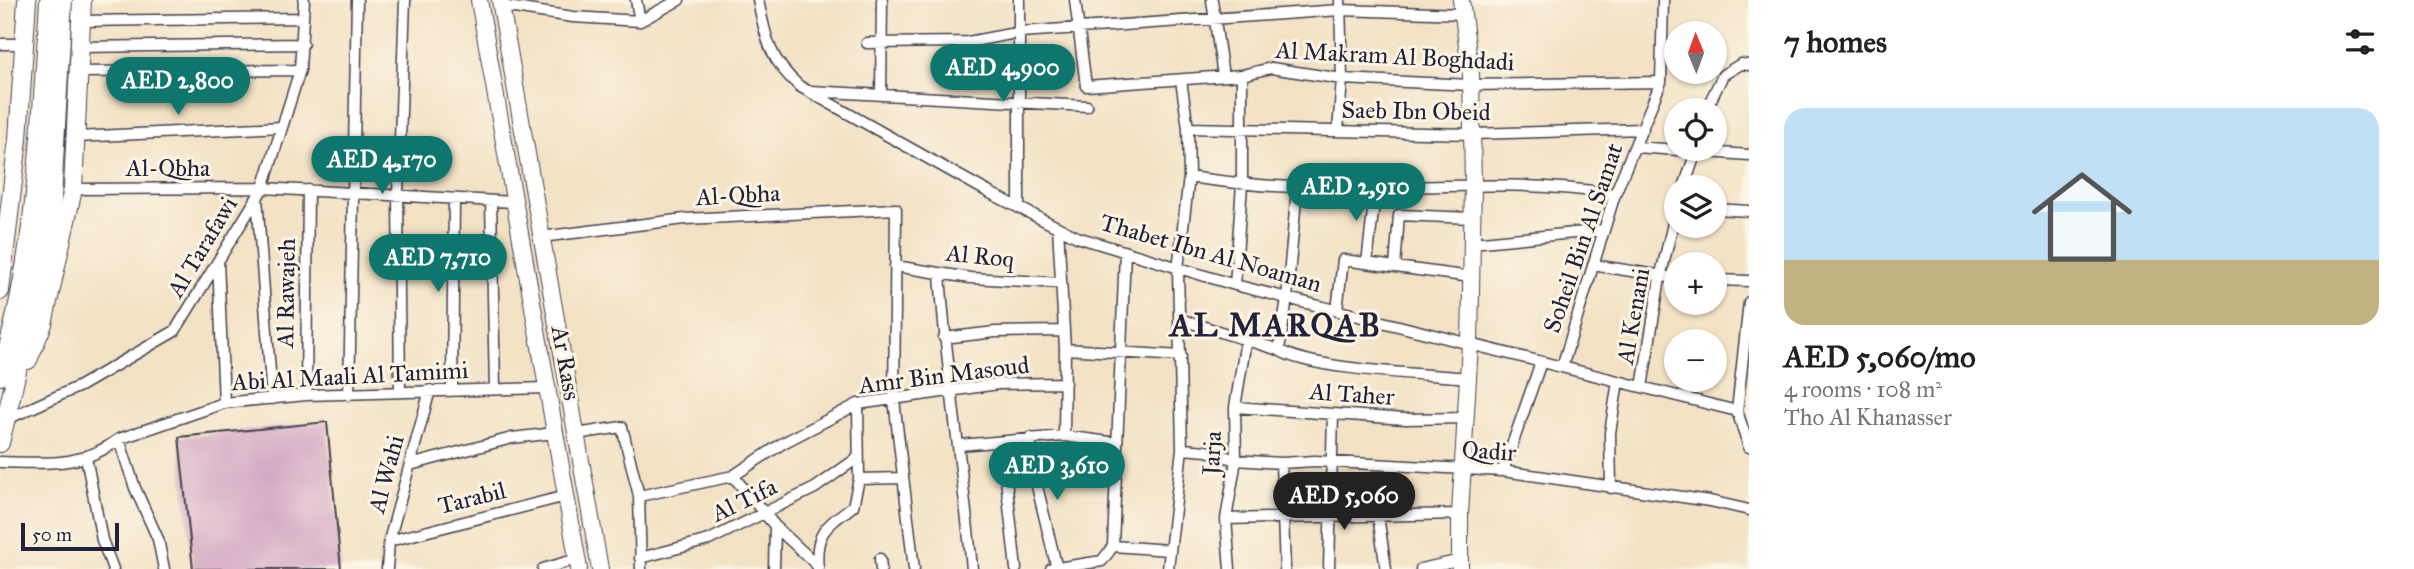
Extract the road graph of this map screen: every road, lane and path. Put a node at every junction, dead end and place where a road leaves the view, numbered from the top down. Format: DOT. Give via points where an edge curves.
graph roads {
  1 [pos="27,0"];
  2 [pos="49,0"];
  3 [pos="62,0"];
  4 [pos="82,0"];
  5 [pos="304,0"];
  6 [pos="357,0"];
  7 [pos="405,0"];
  8 [pos="479,0"];
  9 [pos="550,0"];
  10 [pos="636,0"];
  11 [pos="679,0"];
  12 [pos="758,0"];
  13 [pos="882,0"];
  14 [pos="1019,0"];
  15 [pos="1075,0"];
  16 [pos="1213,0"];
  17 [pos="1663,0"];
  18 [pos="500,3"];
  19 [pos="1340,5"];
  20 [pos="1462,7"];
  21 [pos="547,13"];
  22 [pos="303,18"];
  23 [pos="1213,18"];
  24 [pos="80,21"];
  25 [pos="640,21"];
  26 [pos="1078,29"];
  27 [pos="1021,32"];
  28 [pos="867,43"];
  29 [pos="882,43"];
  30 [pos="0,44"];
  31 [pos="24,44"];
  32 [pos="303,44"];
  33 [pos="79,47"];
  34 [pos="1749,65"];
  35 [pos="300,71"];
  36 [pos="78,72"];
  37 [pos="1242,75"];
  38 [pos="1223,76"];
  39 [pos="1342,79"];
  40 [pos="1181,80"];
  41 [pos="1661,82"];
  42 [pos="1471,85"];
  43 [pos="807,91"];
  44 [pos="881,94"];
  45 [pos="1712,98"];
  46 [pos="1019,103"];
  47 [pos="1087,106"];
  48 [pos="282,127"];
  49 [pos="1188,128"];
  50 [pos="1242,129"];
  51 [pos="1643,129"];
  52 [pos="1338,131"];
  53 [pos="1472,134"];
  54 [pos="76,136"];
  55 [pos="1635,147"];
  56 [pos="1664,148"];
  57 [pos="1727,153"];
  58 [pos="1749,155"];
  59 [pos="1189,177"];
  60 [pos="1242,184"];
  61 [pos="1473,184"];
  62 [pos="1376,186"];
  63 [pos="1297,187"];
  64 [pos="73,190"];
  65 [pos="308,190"];
  66 [pos="260,192"];
  67 [pos="355,193"];
  68 [pos="1615,194"];
  69 [pos="398,195"];
  70 [pos="454,199"];
  71 [pos="491,201"];
  72 [pos="514,202"];
  73 [pos="1019,208"];
  74 [pos="1727,210"];
  75 [pos="1749,211"];
  76 [pos="1472,218"];
  77 [pos="1058,227"];
  78 [pos="1604,230"];
  79 [pos="4,233"];
  80 [pos="541,237"];
  81 [pos="1670,238"];
  82 [pos="1472,243"];
  83 [pos="1125,252"];
  84 [pos="218,261"];
  85 [pos="1367,263"];
  86 [pos="1593,265"];
  87 [pos="895,266"];
  88 [pos="1395,267"];
  89 [pos="1178,269"];
  90 [pos="940,273"];
  91 [pos="1471,277"];
  92 [pos="1660,278"];
  93 [pos="1664,278"];
  94 [pos="1727,280"];
  95 [pos="1749,281"];
  96 [pos="1060,283"];
  97 [pos="1235,285"];
  98 [pos="0,291"];
  99 [pos="1287,298"];
  100 [pos="1749,302"];
  101 [pos="1337,310"];
  102 [pos="1182,320"];
  103 [pos="1063,331"];
  104 [pos="944,338"];
  105 [pos="1246,340"];
  106 [pos="1470,344"];
  107 [pos="1065,349"];
  108 [pos="1279,350"];
  109 [pos="1120,351"];
  110 [pos="1746,353"];
  111 [pos="1181,356"];
  112 [pos="1541,362"];
  113 [pos="1562,367"];
  114 [pos="0,376"];
  115 [pos="1469,378"];
  116 [pos="1618,381"];
  117 [pos="1065,383"];
  118 [pos="1642,387"];
  119 [pos="547,388"];
  120 [pos="495,389"];
  121 [pos="430,390"];
  122 [pos="452,390"];
  123 [pos="400,392"];
  124 [pos="952,393"];
  125 [pos="306,395"];
  126 [pos="349,395"];
  127 [pos="271,399"];
  128 [pos="894,400"];
  129 [pos="224,403"];
  130 [pos="858,404"];
  131 [pos="1235,407"];
  132 [pos="8,410"];
  133 [pos="1737,411"];
  134 [pos="1333,414"];
  135 [pos="1467,418"];
  136 [pos="555,433"];
  137 [pos="576,434"];
  138 [pos="1064,436"];
  139 [pos="1030,438"];
  140 [pos="119,439"];
  141 [pos="0,443"];
  142 [pos="1117,443"];
  143 [pos="960,445"];
  144 [pos="1749,447"];
  145 [pos="1182,449"];
  146 [pos="86,457"];
  147 [pos="856,459"];
  148 [pos="1236,460"];
  149 [pos="0,462"];
  150 [pos="1329,462"];
  151 [pos="1281,463"];
  152 [pos="410,465"];
  153 [pos="1034,470"];
  154 [pos="1465,470"];
  155 [pos="1503,471"];
  156 [pos="733,476"];
  157 [pos="902,478"];
  158 [pos="859,479"];
  159 [pos="1611,488"];
  160 [pos="566,496"];
  161 [pos="639,496"];
  162 [pos="1749,510"];
  163 [pos="765,513"];
  164 [pos="1460,514"];
  165 [pos="1378,516"];
  166 [pos="1332,517"];
  167 [pos="1282,518"];
  168 [pos="1226,519"];
  169 [pos="775,526"];
  170 [pos="389,541"];
  171 [pos="1113,546"];
  172 [pos="1169,550"];
  173 [pos="578,564"];
  174 [pos="641,564"];
  175 [pos="1461,564"];
  176 [pos="1103,565"];
  177 [pos="818,568"];
  178 [pos="1055,568"];
  179 [pos="113,569"];
  180 [pos="164,569"];
  181 [pos="387,569"];
  182 [pos="543,569"];
  183 [pos="600,569"];
  184 [pos="774,569"];
  185 [pos="914,569"];
  186 [pos="972,569"];
  187 [pos="1016,569"];
  188 [pos="1168,569"];
  189 [pos="1230,569"];
  190 [pos="1285,569"];
  191 [pos="1329,569"];
  192 [pos="1386,569"];
  193 [pos="1421,569"];
  1 -- 31 [label="main road"];
  2 -- 114 [label="main road" via="33,226"];
  3 -- 132 [label="main road" via="52,199 44,257"];
  4 -- 24 [label="main road"];
  5 -- 22 [label="street, Al Tarafawi"];
  6 -- 67 [label="street"];
  7 -- 69 [label="street"];
  8 -- 72 [label="street, Ar Rass"];
  9 -- 21 [label="street"];
  10 -- 25 [label="street"];
  11 -- 25 [label="street"];
  12 -- 43 [label="street, Thabet Ibn Al Noaman" via="767,46 781,70"];
  13 -- 29 [label="street"];
  14 -- 27 [label="street"];
  15 -- 26 [label="street"];
  16 -- 23 [label="street"];
  17 -- 41 [label="street, Soheil Bin Al Samat"];
  18 -- 21 [label="street"];
  18 -- 80 [label="street, Ar Rass"];
  19 -- 20 [label="street"];
  19 -- 23 [label="street"];
  19 -- 39 [label="street"];
  20 -- 42 [label="street"];
  21 -- 25 [label="street"];
  22 -- 24 [label="street"];
  22 -- 32 [label="street, Al Tarafawi"];
  23 -- 26 [label="street"];
  23 -- 38 [label="street"];
  24 -- 33 [label="main road"];
  26 -- 27 [label="street"];
  26 -- 40 [label="street, Al Makram Al Boghdadi" via="1086,86"];
  27 -- 29 [label="street" via="968,41"];
  27 -- 46 [label="street"];
  28 -- 29 [label="street"];
  29 -- 44 [label="street"];
  30 -- 31 [label="street"];
  31 -- 79 [label="main road"];
  32 -- 33 [label="street"];
  32 -- 35 [label="street, Al Tarafawi"];
  33 -- 36 [label="main road"];
  34 -- 45 [label="street" via="1741,64 1723,75"];
  35 -- 36 [label="street"];
  35 -- 48 [label="street, Al Tarafawi"];
  36 -- 54 [label="main road"];
  37 -- 38 [label="street, Al Makram Al Boghdadi"];
  37 -- 39 [label="street, Al Makram Al Boghdadi" via="1271,68"];
  37 -- 50 [label="street"];
  38 -- 40 [label="street, Al Makram Al Boghdadi"];
  39 -- 42 [label="street, Al Makram Al Boghdadi"];
  39 -- 52 [label="street"];
  40 -- 49 [label="street"];
  41 -- 42 [label="street, Al Makram Al Boghdadi"];
  41 -- 51 [label="street, Soheil Bin Al Samat"];
  42 -- 53 [label="street"];
  43 -- 44 [label="street"];
  43 -- 73 [label="street, Thabet Ibn Al Noaman"];
  44 -- 46 [label="street"];
  46 -- 47 [label="street"];
  46 -- 73 [label="street"];
  48 -- 54 [label="street"];
  48 -- 66 [label="street, Al Tarafawi"];
  49 -- 50 [label="street, Saeb Ibn Obeid"];
  49 -- 59 [label="street"];
  50 -- 52 [label="street, Saeb Ibn Obeid"];
  50 -- 60 [label="street"];
  51 -- 53 [label="street, Saeb Ibn Obeid"];
  51 -- 55 [label="street, Soheil Bin Al Samat"];
  52 -- 53 [label="street, Saeb Ibn Obeid"];
  53 -- 61 [label="street"];
  54 -- 64 [label="main road"];
  55 -- 56 [label="street"];
  55 -- 68 [label="street, Soheil Bin Al Samat"];
  57 -- 58 [label="street"];
  59 -- 60 [label="street"];
  59 -- 89 [label="street"];
  60 -- 63 [label="street"];
  60 -- 97 [label="street"];
  61 -- 62 [label="street"];
  61 -- 68 [label="street" via="1568,187"];
  61 -- 76 [label="street"];
  62 -- 63 [label="street"];
  62 -- 85 [label="street"];
  63 -- 99 [label="street"];
  64 -- 66 [label="street, Al-Qbha"];
  64 -- 132 [label="main road" via="43,324"];
  65 -- 66 [label="street, Al-Qbha"];
  65 -- 67 [label="street, Al-Qbha"];
  65 -- 125 [label="street, Al Rawajeh"];
  66 -- 84 [label="street, Al Tarafawi"];
  66 -- 127 [label="street"];
  67 -- 69 [label="street, Al-Qbha"];
  67 -- 126 [label="street"];
  68 -- 78 [label="street, Soheil Bin Al Samat"];
  69 -- 70 [label="street, Al-Qbha"];
  69 -- 123 [label="street"];
  70 -- 71 [label="street, Al-Qbha"];
  70 -- 122 [label="street"];
  71 -- 72 [label="street, Al-Qbha"];
  71 -- 120 [label="street"];
  72 -- 119 [label="street, Ar Rass"];
  73 -- 77 [label="street, Thabet Ibn Al Noaman"];
  74 -- 75 [label="street"];
  76 -- 82 [label="street"];
  76 -- 88 [label="street" via="1399,215"];
  77 -- 83 [label="street, Thabet Ibn Al Noaman"];
  77 -- 96 [label="street"];
  78 -- 82 [label="street"];
  78 -- 86 [label="street, Soheil Bin Al Samat"];
  79 -- 98 [label="main road"];
  80 -- 87 [label="street, Al-Qbha" via="685,219 896,209"];
  80 -- 137 [label="street, Ar Rass"];
  81 -- 92 [label="street, Al Kenani"];
  82 -- 91 [label="street"];
  83 -- 89 [label="street, Thabet Ibn Al Noaman"];
  83 -- 109 [label="street"];
  84 -- 129 [label="street"];
  84 -- 132 [label="street, Al Tarafawi" via="175,331 80,386"];
  85 -- 88 [label="street"];
  85 -- 101 [label="street" via="1343,260"];
  86 -- 92 [label="street"];
  86 -- 113 [label="street, Soheil Bin Al Samat"];
  87 -- 90 [label="street, Al Roq"];
  87 -- 128 [label="street"];
  88 -- 91 [label="street"];
  89 -- 97 [label="street, Thabet Ibn Al Noaman"];
  89 -- 102 [label="street"];
  90 -- 96 [label="street, Al Roq"];
  90 -- 104 [label="street"];
  91 -- 106 [label="street"];
  92 -- 93 [label="street"];
  92 -- 118 [label="street, Al Kenani"];
  94 -- 95 [label="street"];
  96 -- 103 [label="street"];
  97 -- 99 [label="street, Thabet Ibn Al Noaman"];
  99 -- 101 [label="street, Thabet Ibn Al Noaman"];
  99 -- 108 [label="street"];
  100 -- 110 [label="street"];
  101 -- 106 [label="street, Thabet Ibn Al Noaman"];
  102 -- 105 [label="street"];
  102 -- 111 [label="street"];
  103 -- 104 [label="street"];
  103 -- 107 [label="street"];
  104 -- 124 [label="street"];
  105 -- 108 [label="street"];
  105 -- 131 [label="street, Jarja"];
  106 -- 112 [label="street, Thabet Ibn Al Noaman"];
  106 -- 115 [label="street"];
  107 -- 109 [label="street"];
  107 -- 117 [label="street"];
  108 -- 115 [label="street" via="1325,364"];
  109 -- 111 [label="street"];
  109 -- 142 [label="street"];
  110 -- 133 [label="street"];
  111 -- 145 [label="street"];
  112 -- 113 [label="street, Thabet Ibn Al Noaman"];
  112 -- 155 [label="street, Soheil Bin Al Samat"];
  113 -- 116 [label="street, Thabet Ibn Al Noaman"];
  115 -- 135 [label="street"];
  116 -- 118 [label="street, Thabet Ibn Al Noaman"];
  116 -- 159 [label="street, Al Kenani" via="1611,433"];
  117 -- 124 [label="street, Amr Bin Masoud" via="998,384"];
  117 -- 138 [label="street"];
  118 -- 133 [label="street, Thabet Ibn Al Noaman"];
  119 -- 120 [label="street, Abi Al Maali Al Tamimi"];
  119 -- 136 [label="street, Ar Rass"];
  120 -- 122 [label="street, Abi Al Maali Al Tamimi"];
  121 -- 122 [label="street, Abi Al Maali Al Tamimi"];
  121 -- 123 [label="street, Abi Al Maali Al Tamimi"];
  121 -- 152 [label="street, Al Wahi"];
  123 -- 126 [label="street, Abi Al Maali Al Tamimi"];
  124 -- 128 [label="street, Amr Bin Masoud"];
  124 -- 143 [label="street"];
  125 -- 126 [label="street, Abi Al Maali Al Tamimi"];
  125 -- 127 [label="street, Abi Al Maali Al Tamimi"];
  127 -- 129 [label="street, Abi Al Maali Al Tamimi"];
  128 -- 130 [label="street, Amr Bin Masoud"];
  128 -- 157 [label="street"];
  129 -- 140 [label="street, Abi Al Maali Al Tamimi"];
  130 -- 147 [label="street"];
  130 -- 156 [label="street, Amr Bin Masoud" via="783,443"];
  131 -- 134 [label="street, Al Taher"];
  131 -- 148 [label="street, Jarja"];
  132 -- 141 [label="main road"];
  133 -- 144 [label="street"];
  134 -- 135 [label="street, Al Taher"];
  134 -- 150 [label="street"];
  135 -- 154 [label="street"];
  136 -- 152 [label="street" via="512,438"];
  136 -- 160 [label="street, Ar Rass"];
  137 -- 161 [label="street" via="622,427"];
  137 -- 183 [label="street, Ar Rass"];
  138 -- 139 [label="street"];
  138 -- 142 [label="street"];
  139 -- 143 [label="street"];
  139 -- 153 [label="street"];
  140 -- 146 [label="street, Abi Al Maali Al Tamimi"];
  140 -- 180 [label="street" via="158,539"];
  142 -- 171 [label="street"];
  143 -- 186 [label="street"];
  145 -- 148 [label="street, Qadir"];
  145 -- 172 [label="street"];
  146 -- 149 [label="street, Abi Al Maali Al Tamimi" via="66,464"];
  146 -- 179 [label="street" via="102,540"];
  147 -- 158 [label="street"];
  147 -- 163 [label="street, Al Tifa" via="815,488"];
  148 -- 151 [label="street, Qadir"];
  148 -- 168 [label="street, Jarja"];
  150 -- 151 [label="street, Qadir"];
  150 -- 154 [label="street, Qadir"];
  150 -- 166 [label="street"];
  151 -- 167 [label="street"];
  152 -- 170 [label="street, Al Wahi"];
  153 -- 178 [label="street"];
  153 -- 187 [label="street" via="1005,470"];
  154 -- 155 [label="street, Qadir"];
  154 -- 164 [label="street"];
  155 -- 159 [label="street, Qadir"];
  156 -- 161 [label="street, Amr Bin Masoud"];
  156 -- 163 [label="street"];
  157 -- 158 [label="street"];
  157 -- 185 [label="street"];
  158 -- 177 [label="street" via="853,506 827,525 817,542"];
  159 -- 162 [label="street, Qadir"];
  160 -- 170 [label="street, Tarabil"];
  160 -- 173 [label="street, Ar Rass"];
  161 -- 174 [label="street"];
  163 -- 169 [label="street"];
  163 -- 174 [label="street, Al Tifa" via="709,540"];
  164 -- 165 [label="street"];
  164 -- 175 [label="street"];
  165 -- 166 [label="street"];
  165 -- 192 [label="street"];
  166 -- 167 [label="street"];
  166 -- 191 [label="street"];
  167 -- 168 [label="street"];
  167 -- 190 [label="street"];
  168 -- 189 [label="street, Jarja"];
  169 -- 177 [label="street"];
  169 -- 184 [label="street"];
  170 -- 181 [label="street, Al Wahi"];
  171 -- 172 [label="street"];
  171 -- 176 [label="street"];
  172 -- 188 [label="street"];
  173 -- 182 [label="street"];
  175 -- 193 [label="street"];
  176 -- 178 [label="street"];
}
